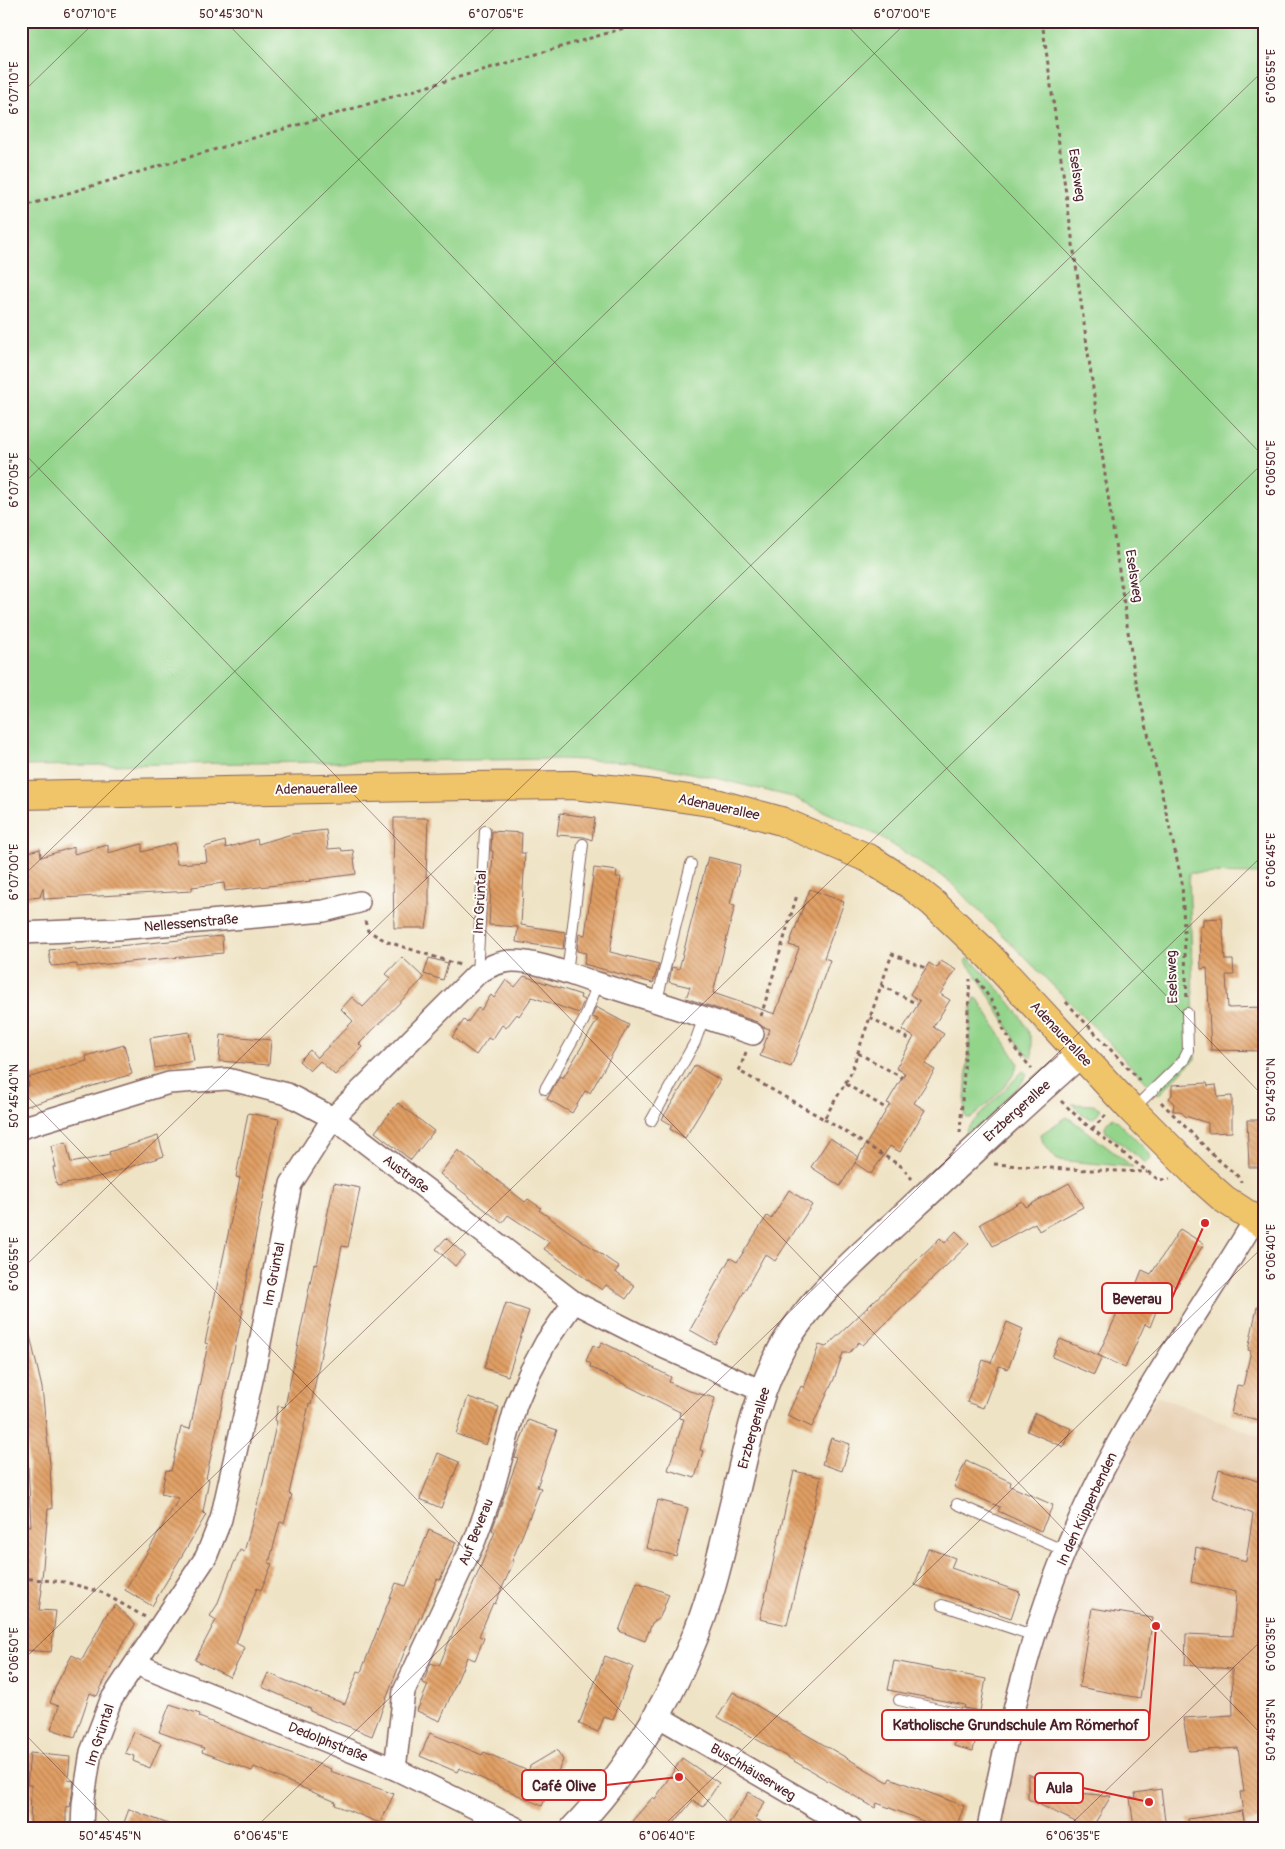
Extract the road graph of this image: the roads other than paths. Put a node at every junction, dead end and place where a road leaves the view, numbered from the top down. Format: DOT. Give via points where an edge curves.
graph roads {
  1 [pos="21,795"];
  2 [pos="484,831"];
  3 [pos="583,844"];
  4 [pos="691,864"];
  5 [pos="359,902"];
  6 [pos="21,933"];
  7 [pos="477,972"];
  8 [pos="567,973"];
  9 [pos="598,983"];
  10 [pos="657,1000"];
  11 [pos="1187,1013"];
  12 [pos="704,1017"];
  13 [pos="753,1034"];
  14 [pos="1080,1054"];
  15 [pos="545,1088"];
  16 [pos="1132,1110"];
  17 [pos="333,1118"];
  18 [pos="651,1121"];
  19 [pos="21,1128"];
  20 [pos="1259,1222"];
  21 [pos="574,1302"];
  22 [pos="762,1391"];
  23 [pos="957,1504"];
  24 [pos="1065,1552"];
  25 [pos="942,1605"];
  26 [pos="1035,1636"];
  27 [pos="136,1664"];
  28 [pos="899,1700"];
  29 [pos="656,1715"];
  30 [pos="1009,1725"];
  31 [pos="395,1769"];
  32 [pos="82,1828"];
  33 [pos="516,1828"];
  34 [pos="574,1828"];
  35 [pos="851,1828"];
  36 [pos="988,1828"];
  1 -- 14 [label="main road, Adenauerallee" via="573,785 716,804 781,821 870,859 909,884 988,956"];
  2 -- 7 [label="lane, Im Grüntal"];
  3 -- 8 [label="lane"];
  4 -- 10 [label="lane"];
  5 -- 6 [label="street, Nellessenstraße" via="324,911 117,929"];
  7 -- 8 [label="street, Im Grüntal" via="511,960"];
  7 -- 17 [label="street, Im Grüntal"];
  8 -- 9 [label="street, Im Grüntal"];
  9 -- 10 [label="street, Im Grüntal"];
  9 -- 15 [label="lane" via="584,1020"];
  10 -- 12 [label="street, Im Grüntal"];
  11 -- 16 [label="lane, Eselsweg" via="1188,1051 1183,1062"];
  12 -- 13 [label="street, Im Grüntal"];
  12 -- 18 [label="lane" via="695,1042"];
  14 -- 16 [label="main road, Adenauerallee"];
  14 -- 22 [label="street, Erzbergerallee" via="968,1155 808,1311 783,1348"];
  16 -- 20 [label="main road, Adenauerallee" via="1198,1176"];
  17 -- 19 [label="street, Austraße" via="287,1094 228,1079 170,1083"];
  17 -- 21 [label="street, Austraße"];
  17 -- 27 [label="street, Im Grüntal" via="291,1184 221,1519 206,1557"];
  20 -- 24 [label="street, In den Küpperbenden" via="1136,1410"];
  21 -- 22 [label="street, Austraße"];
  21 -- 31 [label="street, Auf Beverau" via="546,1342 529,1374 516,1405 492,1494 475,1540 404,1692"];
  22 -- 29 [label="street, Erzbergerallee" via="708,1600 676,1681"];
  23 -- 24 [label="lane"];
  24 -- 26 [label="street, In den Küpperbenden"];
  25 -- 26 [label="lane"];
  26 -- 30 [label="street, In den Küpperbenden"];
  27 -- 31 [label="street, Dedolphstraße"];
  27 -- 32 [label="street, Im Grüntal" via="111,1700 91,1752"];
  28 -- 30 [label="lane"];
  29 -- 34 [label="street, Erzbergerallee" via="625,1764 590,1812"];
  29 -- 35 [label="street, Buschhäuserweg"];
  30 -- 36 [label="street, In den Küpperbenden"];
  31 -- 33 [label="street, Dedolphstraße"];
}
